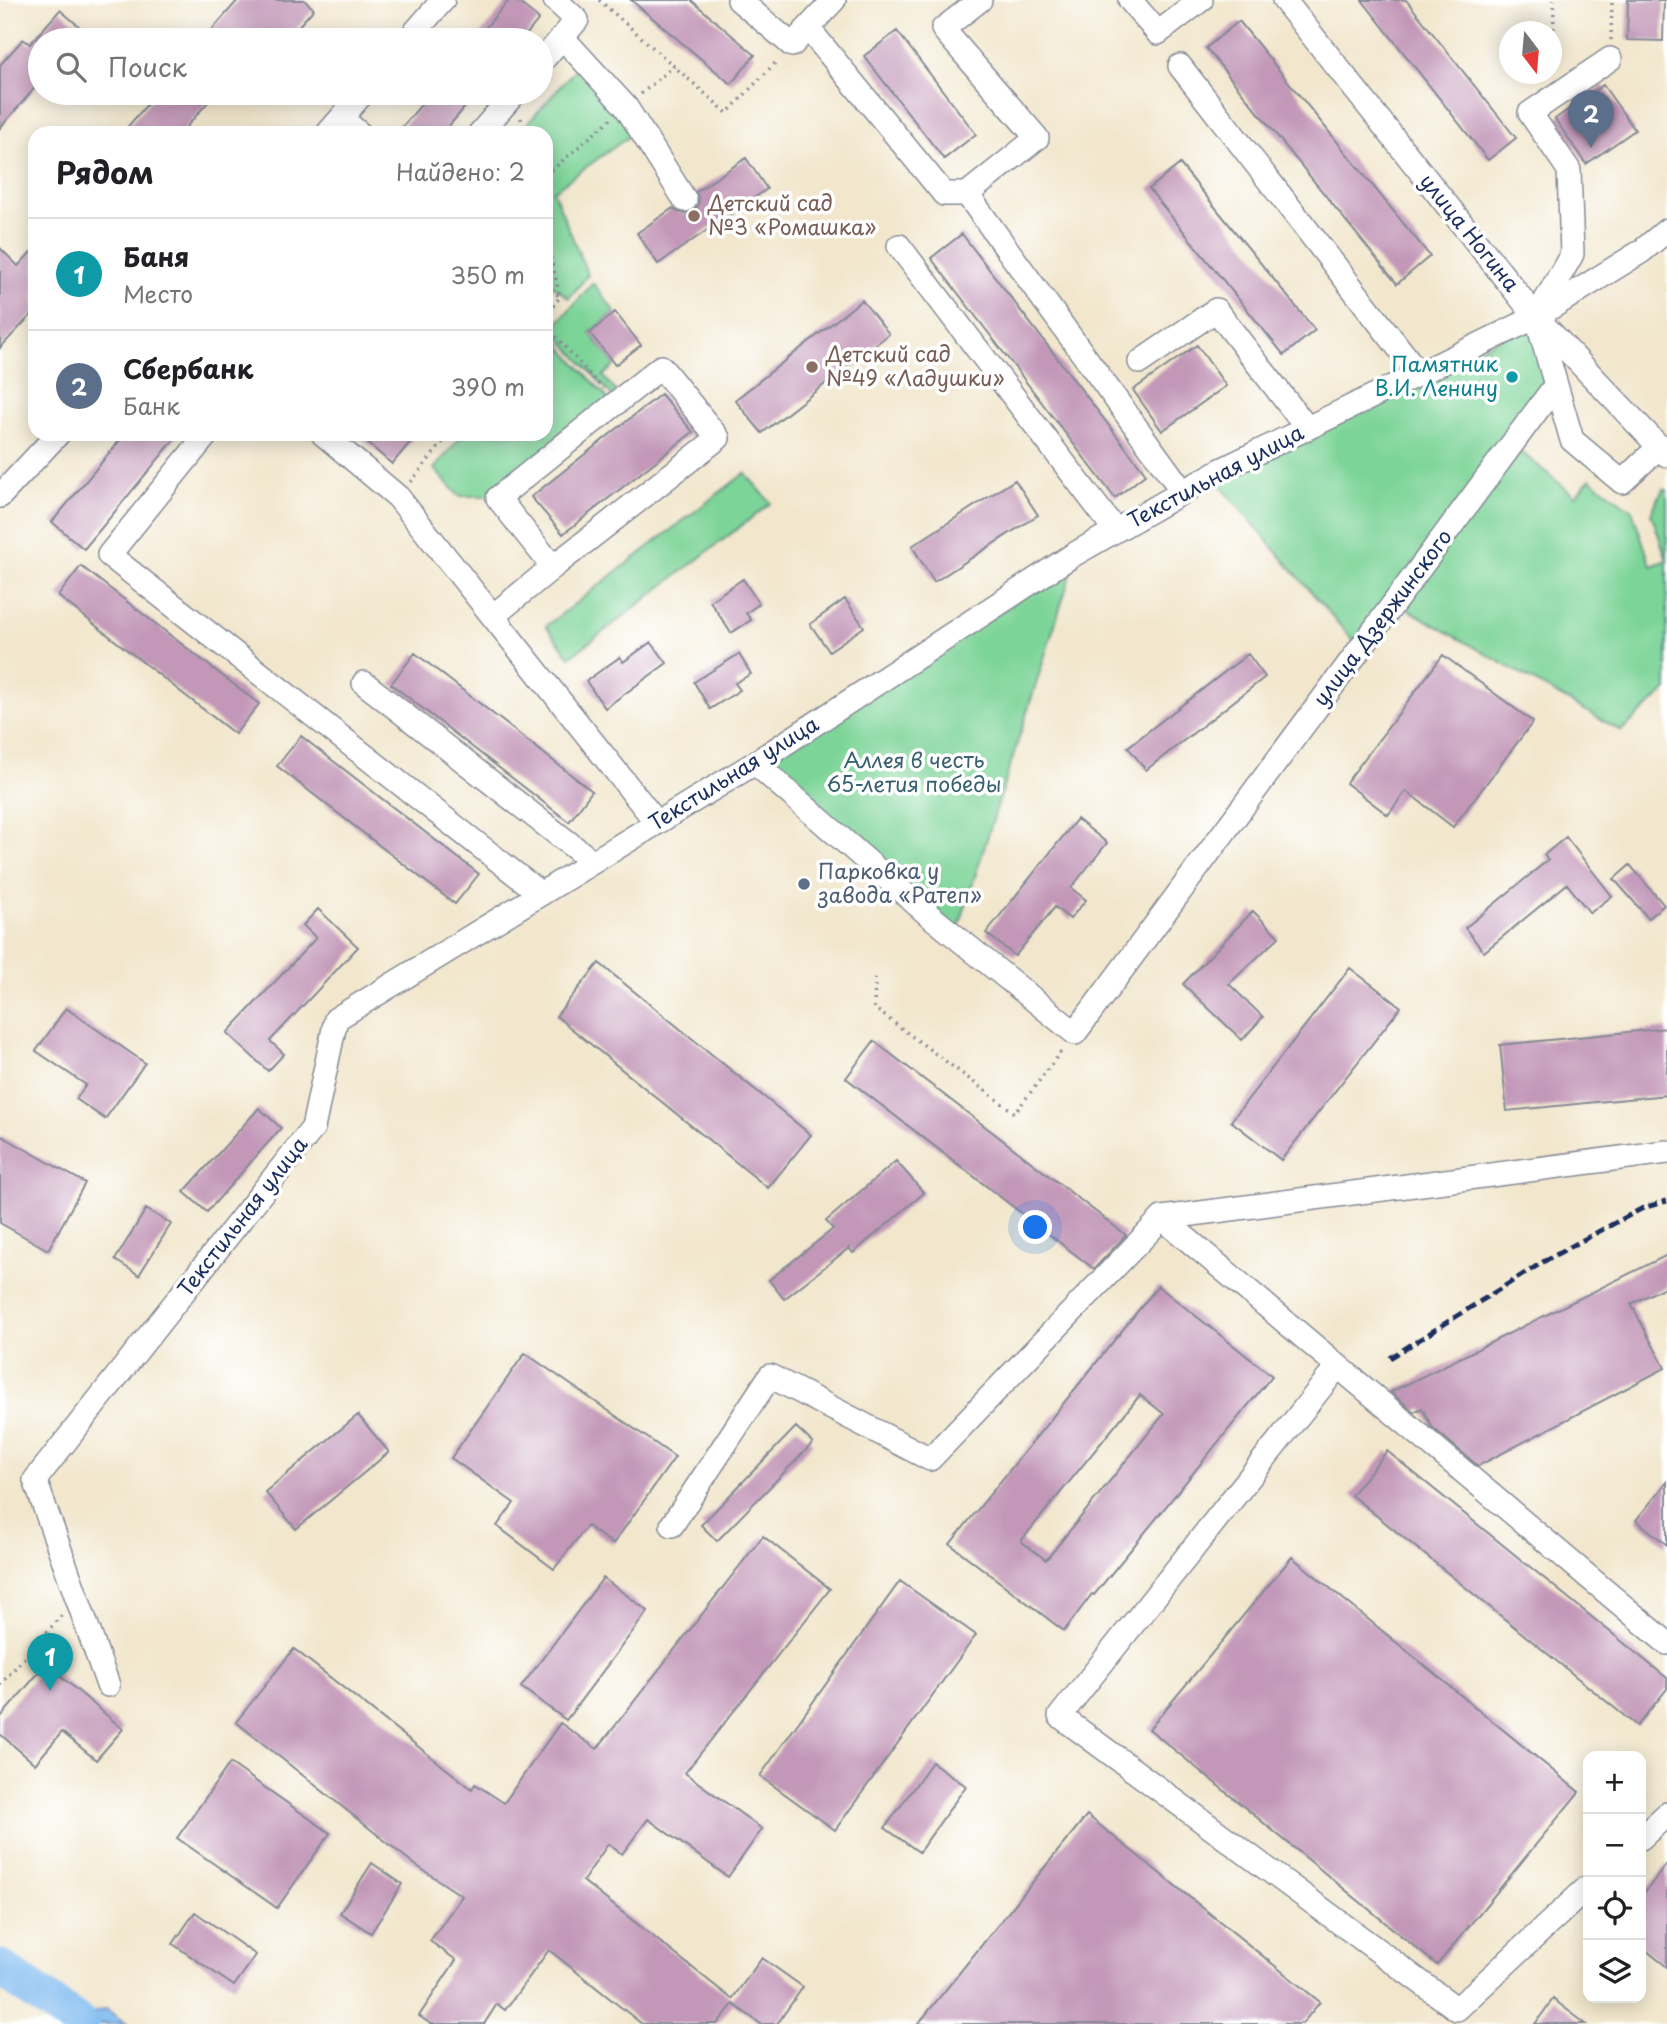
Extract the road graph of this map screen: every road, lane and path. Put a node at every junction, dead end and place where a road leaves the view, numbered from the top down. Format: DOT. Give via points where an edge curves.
graph roads {
  1 [pos="555,0"];
  2 [pos="599,0"];
  3 [pos="739,0"];
  4 [pos="834,0"];
  5 [pos="980,0"];
  6 [pos="1130,0"];
  7 [pos="1201,0"];
  8 [pos="1284,0"];
  9 [pos="1554,0"];
  10 [pos="1612,0"];
  11 [pos="440,1"];
  12 [pos="418,28"];
  13 [pos="808,28"];
  14 [pos="562,37"];
  15 [pos="792,46"];
  16 [pos="553,48"];
  17 [pos="1610,59"];
  18 [pos="674,66"];
  19 [pos="1180,66"];
  20 [pos="1553,98"];
  21 [pos="352,105"];
  22 [pos="504,105"];
  23 [pos="626,107"];
  24 [pos="335,125"];
  25 [pos="486,126"];
  26 [pos="553,169"];
  27 [pos="967,194"];
  28 [pos="685,200"];
  29 [pos="1667,230"];
  30 [pos="899,246"];
  31 [pos="553,267"];
  32 [pos="553,291"];
  33 [pos="560,297"];
  34 [pos="553,306"];
  35 [pos="1536,317"];
  36 [pos="554,335"];
  37 [pos="553,349"];
  38 [pos="1140,362"];
  39 [pos="1419,374"];
  40 [pos="1555,386"];
  41 [pos="615,403"];
  42 [pos="1307,428"];
  43 [pos="51,441"];
  44 [pos="200,441"];
  45 [pos="331,441"];
  46 [pos="443,441"];
  47 [pos="546,441"];
  48 [pos="1664,450"];
  49 [pos="545,459"];
  50 [pos="1183,492"];
  51 [pos="0,496"];
  52 [pos="398,497"];
  53 [pos="1115,530"];
  54 [pos="554,567"];
  55 [pos="493,616"];
  56 [pos="364,682"];
  57 [pos="755,763"];
  58 [pos="657,823"];
  59 [pos="593,862"];
  60 [pos="541,894"];
  61 [pos="874,978"];
  62 [pos="1075,1033"];
  63 [pos="1667,1152"];
  64 [pos="1162,1218"];
  65 [pos="1338,1366"];
  66 [pos="672,1525"];
  67 [pos="77,1597"];
  68 [pos="1667,1643"];
  69 [pos="0,1685"];
  70 [pos="108,1685"];
  71 [pos="1667,1814"];
  72 [pos="1646,1833"];
  73 [pos="1583,1892"];
  1 -- 14 [label="street" via="577,20"];
  2 -- 18 [label="path"];
  3 -- 15 [label="street"];
  4 -- 13 [label="street"];
  5 -- 27 [label="street" via="943,29 1037,138"];
  6 -- 7 [label="street" via="1158,33"];
  8 -- 35 [label="street, улица Ногина"];
  9 -- 20 [label="path"];
  10 -- 17 [label="path"];
  11 -- 12 [label="street"];
  13 -- 15 [label="street"];
  13 -- 27 [label="street" via="944,194"];
  14 -- 16 [label="street"];
  14 -- 23 [label="street"];
  15 -- 18 [label="path" via="727,113"];
  17 -- 20 [label="street"];
  18 -- 23 [label="path"];
  19 -- 39 [label="street"];
  20 -- 35 [label="street" via="1530,113 1569,170 1572,254"];
  21 -- 24 [label="street"];
  22 -- 25 [label="street"];
  23 -- 26 [label="path"];
  23 -- 28 [label="street"];
  27 -- 50 [label="street"];
  29 -- 35 [label="street" via="1642,251"];
  30 -- 53 [label="street"];
  31 -- 33 [label="path"];
  32 -- 33 [label="path"];
  33 -- 34 [label="path"];
  35 -- 39 [label="street, Текстильная улица"];
  35 -- 40 [label="street"];
  35 -- 48 [label="street, улица Ногина"];
  36 -- 37 [label="path"];
  36 -- 41 [label="path"];
  38 -- 42 [label="street" via="1216,310"];
  39 -- 42 [label="street, Текстильная улица"];
  40 -- 48 [label="street" via="1572,440 1622,482"];
  40 -- 62 [label="street, улица Дзержинского"];
  41 -- 49 [label="street"];
  41 -- 54 [label="street" via="661,367 718,438"];
  42 -- 50 [label="street, Текстильная улица"];
  43 -- 51 [label="street"];
  44 -- 60 [label="street" via="108,555"];
  45 -- 52 [label="street"];
  46 -- 52 [label="path"];
  47 -- 49 [label="path"];
  49 -- 54 [label="street" via="498,498"];
  50 -- 53 [label="street, Текстильная улица"];
  52 -- 55 [label="street"];
  53 -- 57 [label="street, Текстильная улица"];
  54 -- 55 [label="street"];
  55 -- 58 [label="street"];
  56 -- 59 [label="street"];
  57 -- 58 [label="street, Текстильная улица"];
  57 -- 62 [label="street" via="929,915"];
  58 -- 59 [label="street, Текстильная улица"];
  59 -- 60 [label="street, Текстильная улица"];
  60 -- 67 [label="street, Текстильная улица" via="336,1019 313,1128 35,1480"];
  61 -- 62 [label="path" via="874,1008 1015,1114"];
  63 -- 64 [label="street"];
  64 -- 65 [label="street"];
  64 -- 66 [label="street" via="930,1459 770,1376"];
  65 -- 68 [label="street"];
  65 -- 73 [label="street" via="1060,1716 1457,2009"];
  67 -- 69 [label="path"];
  67 -- 70 [label="street, Текстильная улица"];
  71 -- 72 [label="street"];
}
